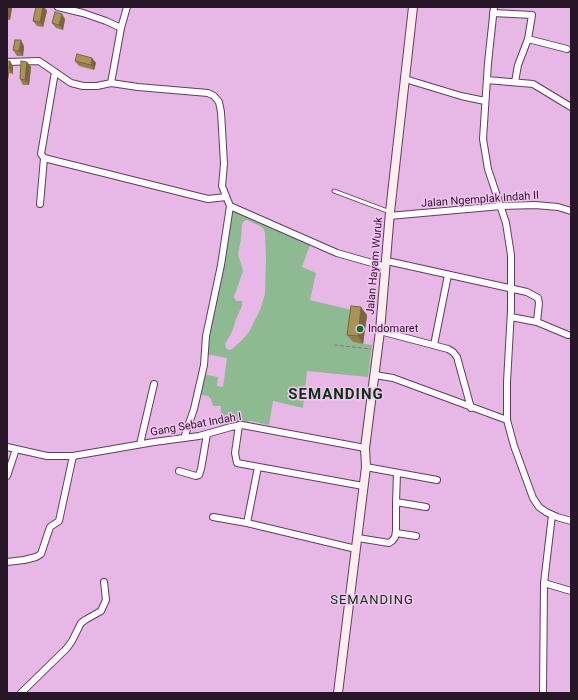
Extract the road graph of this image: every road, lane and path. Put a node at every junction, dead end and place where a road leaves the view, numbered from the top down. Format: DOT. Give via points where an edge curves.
graph roads {
  1 [pos="58,7"];
  2 [pos="127,7"];
  3 [pos="412,7"];
  4 [pos="493,10"];
  5 [pos="121,28"];
  6 [pos="528,38"];
  7 [pos="567,49"];
  8 [pos="7,62"];
  9 [pos="55,72"];
  10 [pos="405,79"];
  11 [pos="486,80"];
  12 [pos="515,82"];
  13 [pos="112,83"];
  14 [pos="485,100"];
  15 [pos="571,107"];
  16 [pos="44,158"];
  17 [pos="334,191"];
  18 [pos="226,197"];
  19 [pos="40,204"];
  20 [pos="230,206"];
  21 [pos="501,206"];
  22 [pos="571,211"];
  23 [pos="390,214"];
  24 [pos="386,264"];
  25 [pos="448,275"];
  26 [pos="511,288"];
  27 [pos="511,317"];
  28 [pos="537,322"];
  29 [pos="380,331"];
  30 [pos="568,335"];
  31 [pos="334,344"];
  32 [pos="434,345"];
  33 [pos="378,350"];
  34 [pos="375,375"];
  35 [pos="154,384"];
  36 [pos="471,408"];
  37 [pos="507,420"];
  38 [pos="239,425"];
  39 [pos="207,434"];
  40 [pos="184,438"];
  41 [pos="140,444"];
  42 [pos="7,447"];
  43 [pos="365,448"];
  44 [pos="16,449"];
  45 [pos="73,456"];
  46 [pos="366,466"];
  47 [pos="258,468"];
  48 [pos="179,471"];
  49 [pos="397,473"];
  50 [pos="7,476"];
  51 [pos="437,480"];
  52 [pos="363,486"];
  53 [pos="396,502"];
  54 [pos="426,507"];
  55 [pos="552,515"];
  56 [pos="214,517"];
  57 [pos="571,521"];
  58 [pos="247,523"];
  59 [pos="396,533"];
  60 [pos="416,536"];
  61 [pos="358,538"];
  62 [pos="356,549"];
  63 [pos="7,562"];
  64 [pos="104,582"];
  65 [pos="544,583"];
  66 [pos="571,591"];
  67 [pos="21,693"];
  68 [pos="338,693"];
  69 [pos="543,693"];
  1 -- 5 [label="street" via="83,13"];
  2 -- 5 [label="street"];
  3 -- 10 [label="main road, Jalan Hayam Wuruk"];
  4 -- 6 [label="street" via="532,15"];
  4 -- 11 [label="street"];
  5 -- 13 [label="street"];
  6 -- 7 [label="street"];
  6 -- 12 [label="street"];
  8 -- 9 [label="street" via="39,60"];
  9 -- 13 [label="street" via="71,83 83,86"];
  9 -- 16 [label="street" via="41,154"];
  10 -- 14 [label="street" via="461,96"];
  10 -- 23 [label="main road, Jalan Hayam Wuruk"];
  11 -- 12 [label="street"];
  11 -- 14 [label="street"];
  12 -- 15 [label="street" via="533,84"];
  13 -- 18 [label="street" via="208,93 214,96 219,102 221,112 224,164 222,186"];
  14 -- 21 [label="street" via="483,139 488,169"];
  16 -- 18 [label="street" via="208,200"];
  16 -- 19 [label="street"];
  17 -- 23 [label="lane"];
  18 -- 20 [label="street"];
  20 -- 24 [label="street" via="337,253"];
  20 -- 40 [label="street" via="206,336 204,365"];
  21 -- 22 [label="street, Jalan Ngemplak Indah II" via="542,205"];
  21 -- 23 [label="street, Jalan Ngemplak Indah II"];
  21 -- 26 [label="street" via="511,255"];
  23 -- 24 [label="main road, Jalan Hayam Wuruk"];
  24 -- 25 [label="street"];
  24 -- 29 [label="main road, Jalan Hayam Wuruk"];
  25 -- 26 [label="street"];
  25 -- 32 [label="street"];
  26 -- 27 [label="street"];
  26 -- 28 [label="street" via="538,298"];
  27 -- 28 [label="street"];
  27 -- 37 [label="street"];
  28 -- 30 [label="street"];
  29 -- 32 [label="street"];
  29 -- 33 [label="main road, Jalan Hayam Wuruk"];
  31 -- 33 [label="path"];
  32 -- 36 [label="street" via="448,349 457,357"];
  33 -- 34 [label="main road, Jalan Hayam Wuruk"];
  34 -- 36 [label="street" via="393,378"];
  34 -- 43 [label="main road, Jalan Hayam Wuruk"];
  35 -- 41 [label="street"];
  36 -- 37 [label="street"];
  37 -- 55 [label="street" via="533,498 539,507"];
  38 -- 39 [label="street, Gang Sebat Indah I"];
  38 -- 43 [label="street, Gang Sebat Indah I"];
  38 -- 47 [label="street" via="235,453 237,463"];
  39 -- 40 [label="street, Gang Sebat Indah I"];
  39 -- 48 [label="street" via="199,475"];
  40 -- 41 [label="street, Gang Sebat Indah I"];
  41 -- 45 [label="street, Gang Sebat Indah I"];
  42 -- 44 [label="street, Gang Sebat Indah I"];
  43 -- 46 [label="main road, Jalan Hayam Wuruk"];
  44 -- 45 [label="street, Gang Sebat Indah I" via="47,456"];
  44 -- 50 [label="street"];
  45 -- 63 [label="street" via="60,521 50,527 41,554"];
  46 -- 49 [label="street"];
  46 -- 52 [label="main road, Jalan Hayam Wuruk"];
  47 -- 52 [label="street"];
  47 -- 58 [label="street"];
  49 -- 51 [label="street"];
  49 -- 53 [label="street"];
  52 -- 61 [label="main road, Jalan Hayam Wuruk"];
  53 -- 54 [label="street"];
  53 -- 59 [label="street"];
  55 -- 57 [label="street"];
  55 -- 65 [label="street"];
  56 -- 58 [label="street"];
  58 -- 62 [label="street"];
  59 -- 60 [label="street"];
  59 -- 61 [label="street" via="389,543"];
  61 -- 62 [label="main road, Jalan Hayam Wuruk"];
  62 -- 68 [label="main road, Jalan Hayam Wuruk"];
  64 -- 67 [label="street" via="106,600 101,611 81,623 67,648"];
  65 -- 66 [label="street"];
  65 -- 69 [label="street"];
}
